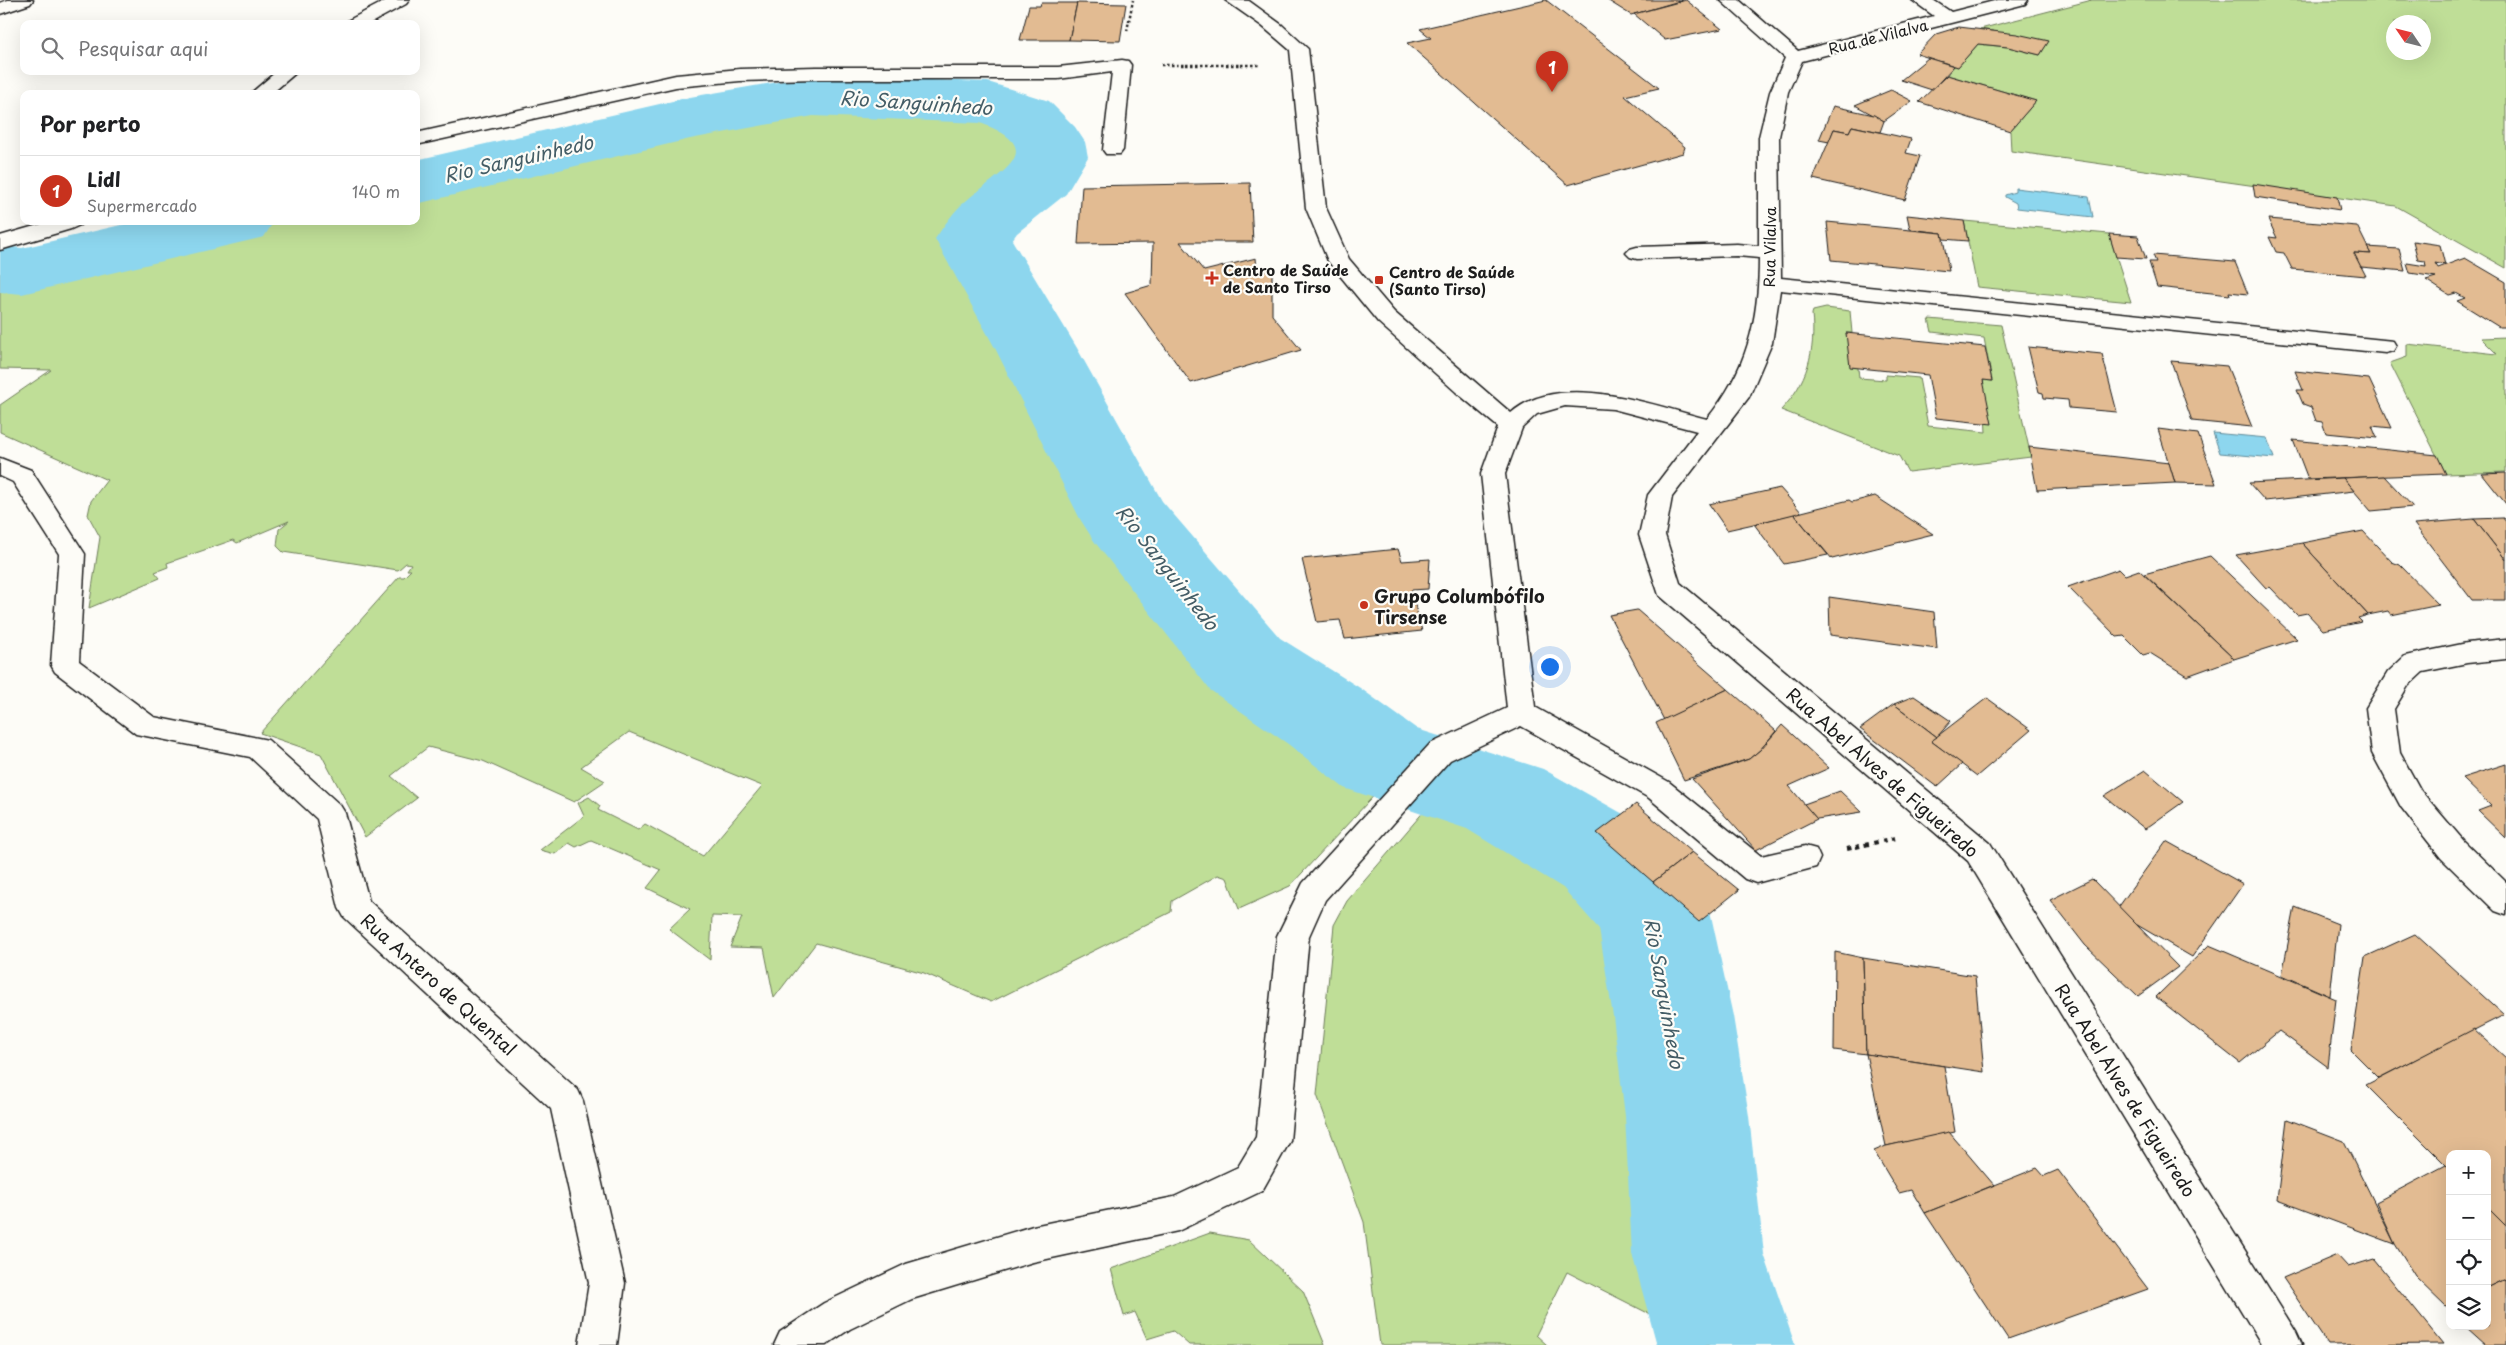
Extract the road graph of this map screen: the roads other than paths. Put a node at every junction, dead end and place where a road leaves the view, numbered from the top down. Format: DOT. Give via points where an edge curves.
graph roads {
  1 [pos="24,0"];
  2 [pos="400,0"];
  3 [pos="1234,0"];
  4 [pos="1729,0"];
  5 [pos="1921,0"];
  6 [pos="2019,0"];
  7 [pos="0,9"];
  8 [pos="1948,18"];
  9 [pos="362,20"];
  10 [pos="1795,57"];
  11 [pos="284,75"];
  12 [pos="264,90"];
  13 [pos="420,138"];
  14 [pos="1112,150"];
  15 [pos="64,225"];
  16 [pos="4,239"];
  17 [pos="1636,253"];
  18 [pos="1770,253"];
  19 [pos="1770,283"];
  20 [pos="2385,346"];
  21 [pos="1512,425"];
  22 [pos="1713,428"];
  23 [pos="0,466"];
  24 [pos="2506,649"];
  25 [pos="1522,712"];
  26 [pos="1805,858"];
  27 [pos="2506,902"];
  28 [pos="598,1345"];
  29 [pos="793,1345"];
  30 [pos="2284,1345"];
  1 -- 7 [label="street"];
  2 -- 9 [label="street"];
  3 -- 21 [label="street" via="1277,28 1299,49 1316,208 1340,261 1386,317"];
  4 -- 10 [label="street"];
  5 -- 8 [label="street"];
  6 -- 8 [label="street, Rua de Vilalva"];
  8 -- 10 [label="street, Rua de Vilalva"];
  10 -- 18 [label="street, Rua Vilalva" via="1779,92 1769,138"];
  11 -- 12 [label="street"];
  13 -- 14 [label="street" via="676,81 816,73 1058,73 1122,65"];
  15 -- 16 [label="street"];
  17 -- 18 [label="street" via="1737,250"];
  18 -- 19 [label="street, Rua Vilalva"];
  19 -- 20 [label="street"];
  19 -- 22 [label="street, Rua Vilalva" via="1761,343 1737,396"];
  21 -- 22 [label="street" via="1530,409 1564,399 1613,402"];
  21 -- 25 [label="street" via="1492,474"];
  22 -- 30 [label="street, Rua Abel Alves de Figueiredo" via="1660,494 1652,535 1668,588 1979,852"];
  23 -- 28 [label="street, Rua Antero de Quental" via="22,476 72,554 65,664 146,726 258,748 330,813 355,908 566,1100 607,1283"];
  24 -- 27 [label="street" via="2415,663 2398,679 2380,708 2386,753 2411,798 2452,849"];
  25 -- 26 [label="street" via="1659,790 1756,870"];
  25 -- 29 [label="street" via="1440,752 1314,892 1293,936 1273,1141 1250,1179 1178,1214 1033,1244 906,1282 837,1316"];
}
